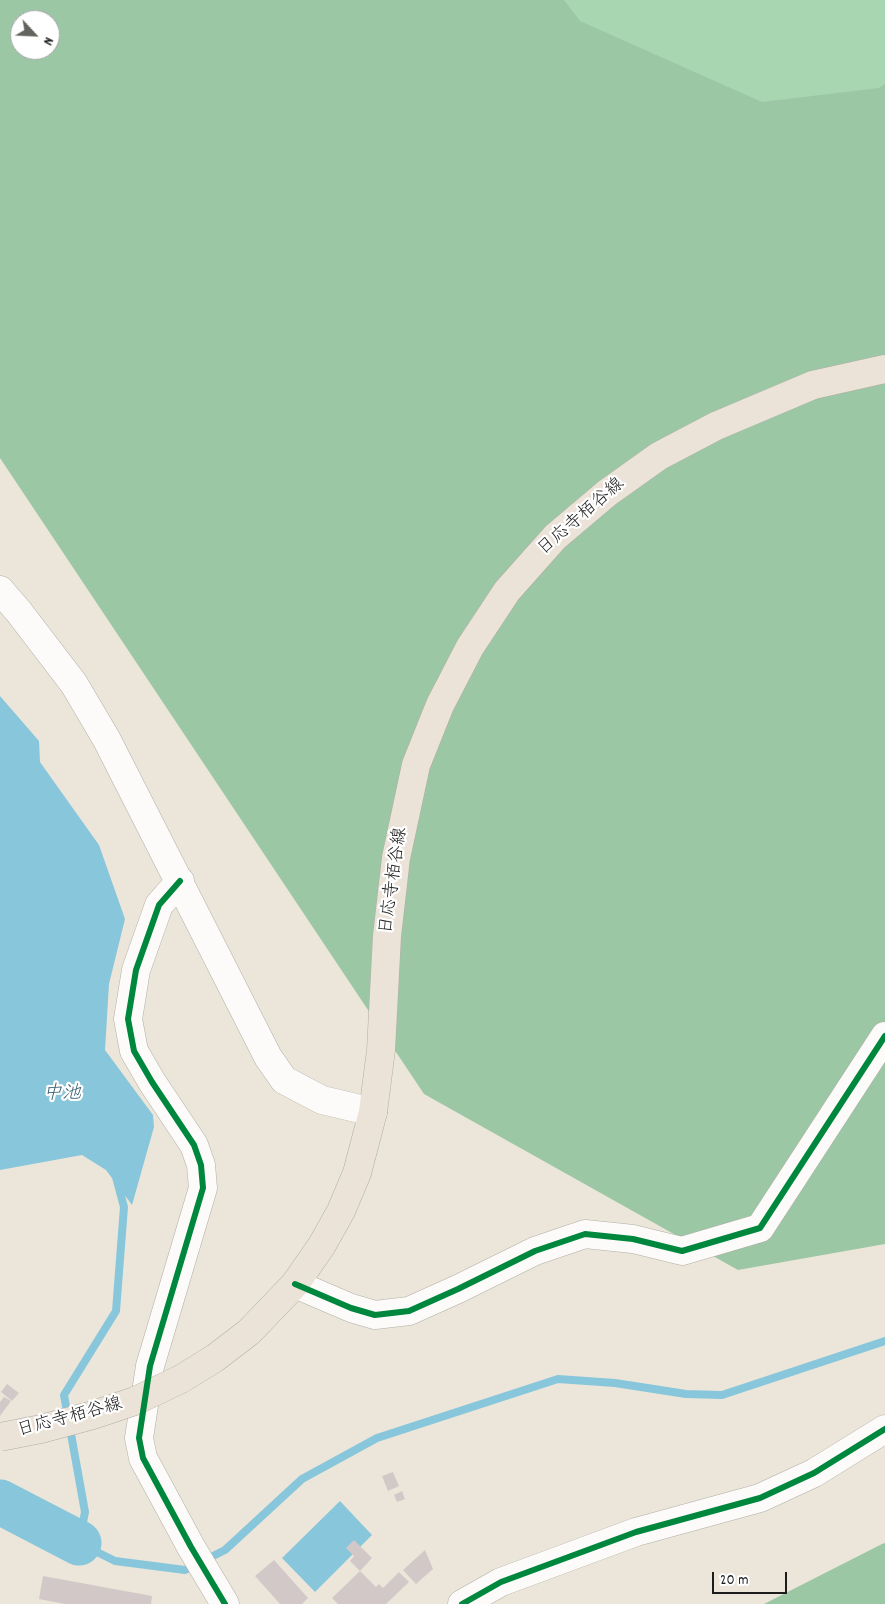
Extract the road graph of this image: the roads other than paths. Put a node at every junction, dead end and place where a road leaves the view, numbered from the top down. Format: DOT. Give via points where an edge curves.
graph roads {
  1 [pos="885,369"];
  2 [pos="0,590"];
  3 [pos="180,881"];
  4 [pos="885,1036"];
  5 [pos="373,1112"];
  6 [pos="295,1284"];
  7 [pos="885,1429"];
  8 [pos="0,1437"];
  9 [pos="225,1604"];
  10 [pos="462,1604"];
  1 -- 5 [label="main road, 日応寺栢谷線" via="813,385 716,426 659,456 606,493 555,537 507,591 470,647 440,705 416,765 396,858"];
  2 -- 3 [label="street" via="74,684 107,740"];
  3 -- 5 [label="street" via="268,1057 284,1080 322,1100"];
  3 -- 9 [label="street" via="159,905 136,970 128,1019 134,1052 194,1145 201,1165 203,1188 150,1366 139,1438 143,1458"];
  4 -- 6 [label="street" via="760,1228 682,1251 633,1239 585,1234 535,1251 409,1311 375,1315"];
  5 -- 6 [label="main road, 日応寺栢谷線" via="357,1173 341,1211"];
  6 -- 8 [label="main road, 日応寺栢谷線, bridge" via="249,1332 181,1378 135,1401 93,1415"];
  7 -- 10 [label="street" via="814,1473 760,1498 636,1532 501,1582"];
}
